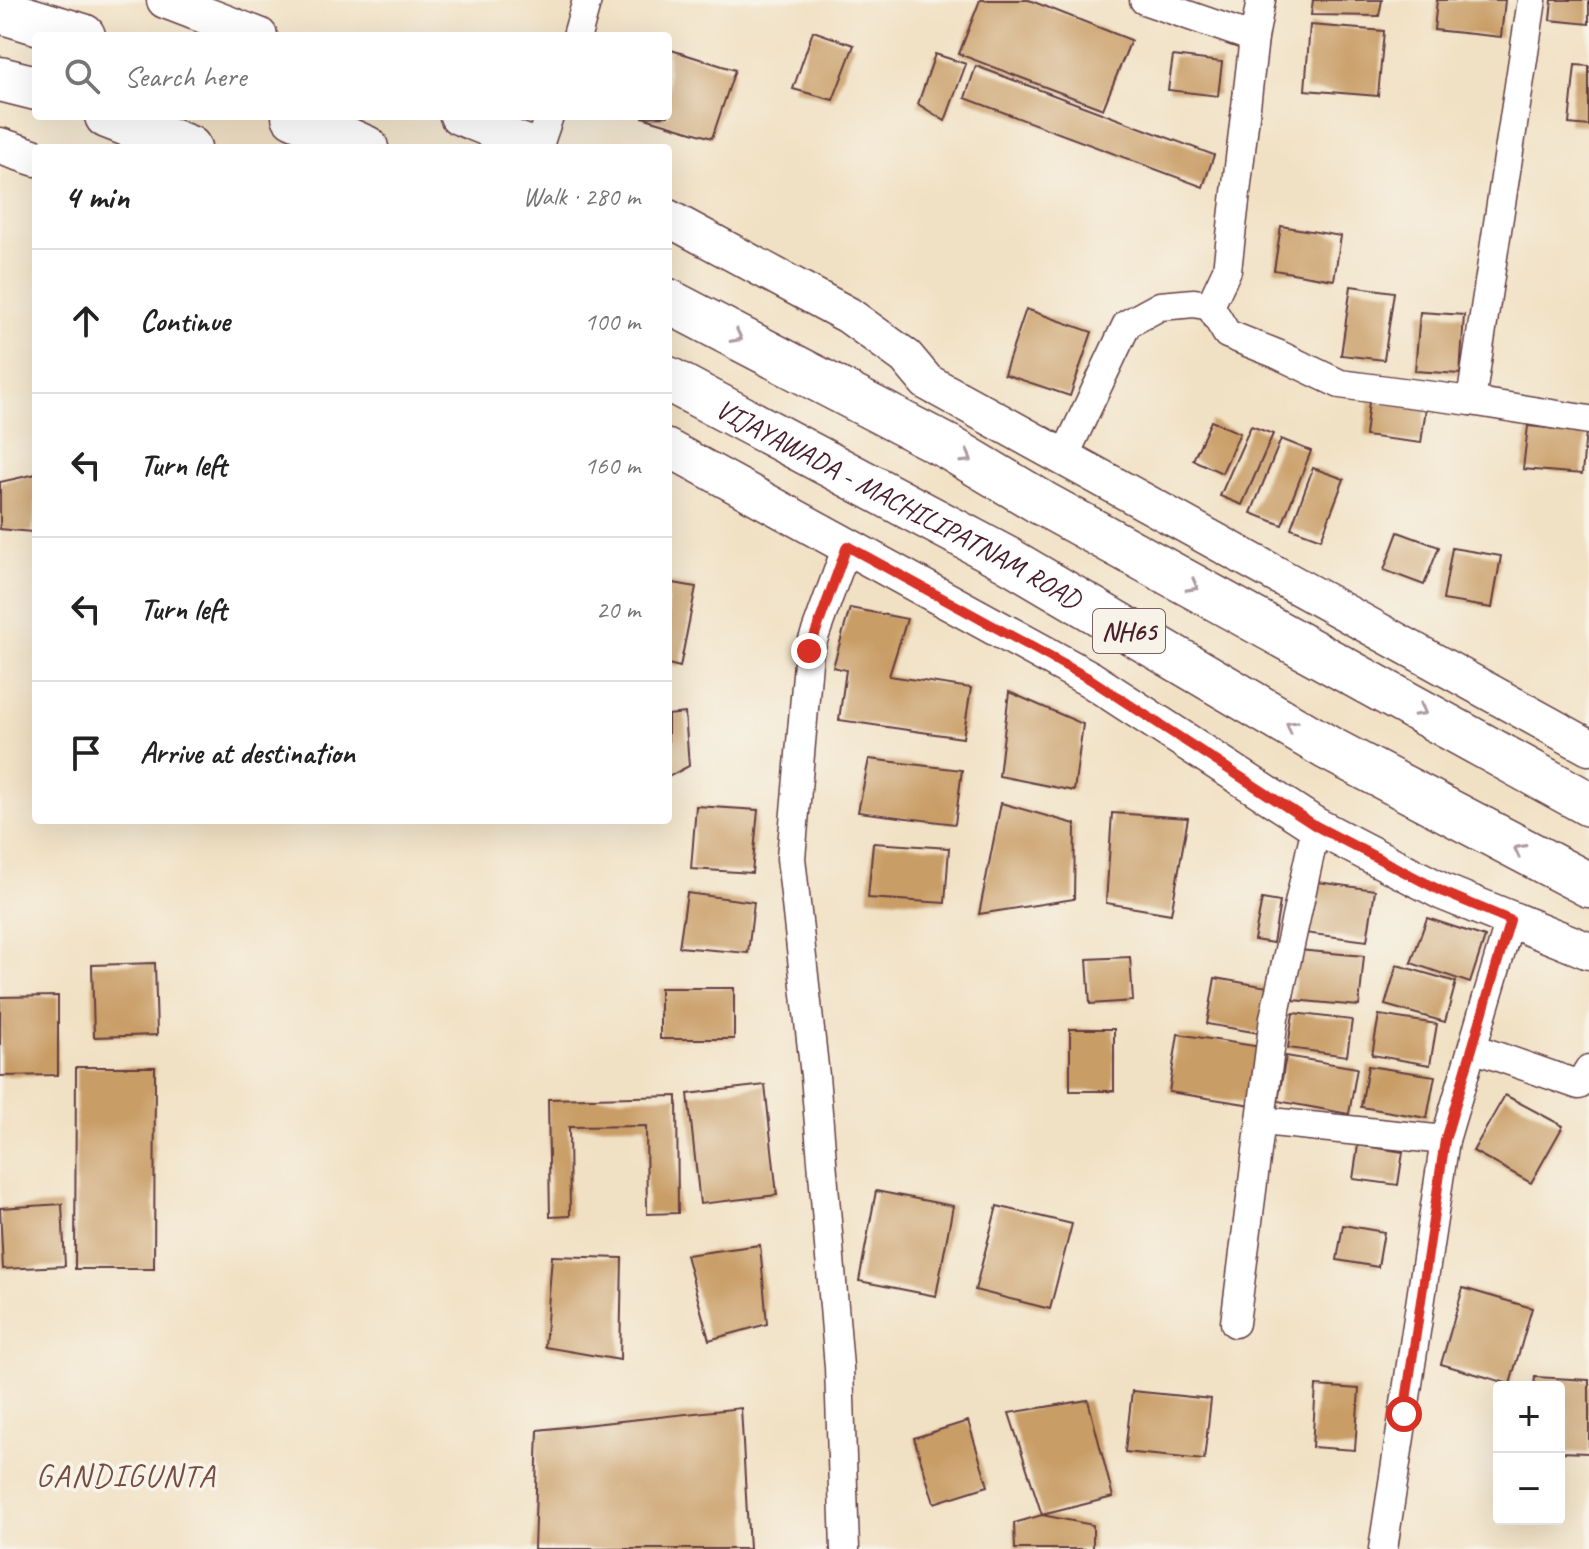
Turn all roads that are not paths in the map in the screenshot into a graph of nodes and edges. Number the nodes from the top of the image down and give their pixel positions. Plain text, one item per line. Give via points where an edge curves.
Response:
1 (165, 0) edge
2 (587, 0) edge
3 (1144, 0) edge
4 (1261, 0) edge
5 (1532, 0) edge
6 (0, 11) edge
7 (70, 32) edge
8 (249, 32) edge
9 (578, 32) edge
10 (1254, 38) junction
11 (0, 79) edge
12 (32, 87) edge
13 (117, 120) edge
14 (303, 120) edge
15 (468, 120) edge
16 (548, 120) edge
17 (179, 144) edge
18 (357, 144) edge
19 (528, 144) edge
20 (539, 144) edge
21 (0, 146) edge
22 (32, 157) edge
23 (672, 220) edge
24 (672, 303) edge
25 (1210, 306) junction
26 (672, 381) edge
27 (1471, 401) junction
28 (1589, 420) edge
29 (672, 450) edge
30 (1064, 457) junction
31 (847, 546) junction
32 (1589, 747) edge
33 (1589, 804) edge
34 (1316, 826) junction
35 (1589, 885) edge
36 (1510, 920) junction
37 (1589, 951) edge
38 (1473, 1048) junction
39 (1589, 1069) edge
40 (1261, 1121) junction
41 (1445, 1140) junction
42 (1235, 1323) dead end
43 (845, 1549) edge
44 (1383, 1549) edge

1 - 8 street
2 - 9 street
3 - 10 street
4 - 10 street
5 - 27 street
6 - 7 highway
10 - 25 street via 1227,270
11 - 12 highway
13 - 17 highway
14 - 18 highway
15 - 19 street
16 - 20 street
21 - 22 street
23 - 30 street via 848,315 906,357 927,382
24 -> 33 highway, NH65 via 948,447
25 - 27 street via 1227,334 1340,384
25 - 30 street via 1160,306 1127,324
35 -> 26 highway, VIJAYAWADA - MACHILIPATNAM ROAD / NH65 via 1328,748 1007,559
27 - 28 street
29 - 31 street
30 - 32 street
31 - 34 street via 1090,679
31 - 43 street via 809,651 791,858 839,1367
34 - 36 street via 1443,892
34 - 40 street via 1274,1018
36 - 37 street
36 - 38 street
38 - 39 street via 1579,1085
38 - 41 street
40 - 41 street
40 - 42 street
41 - 44 street

